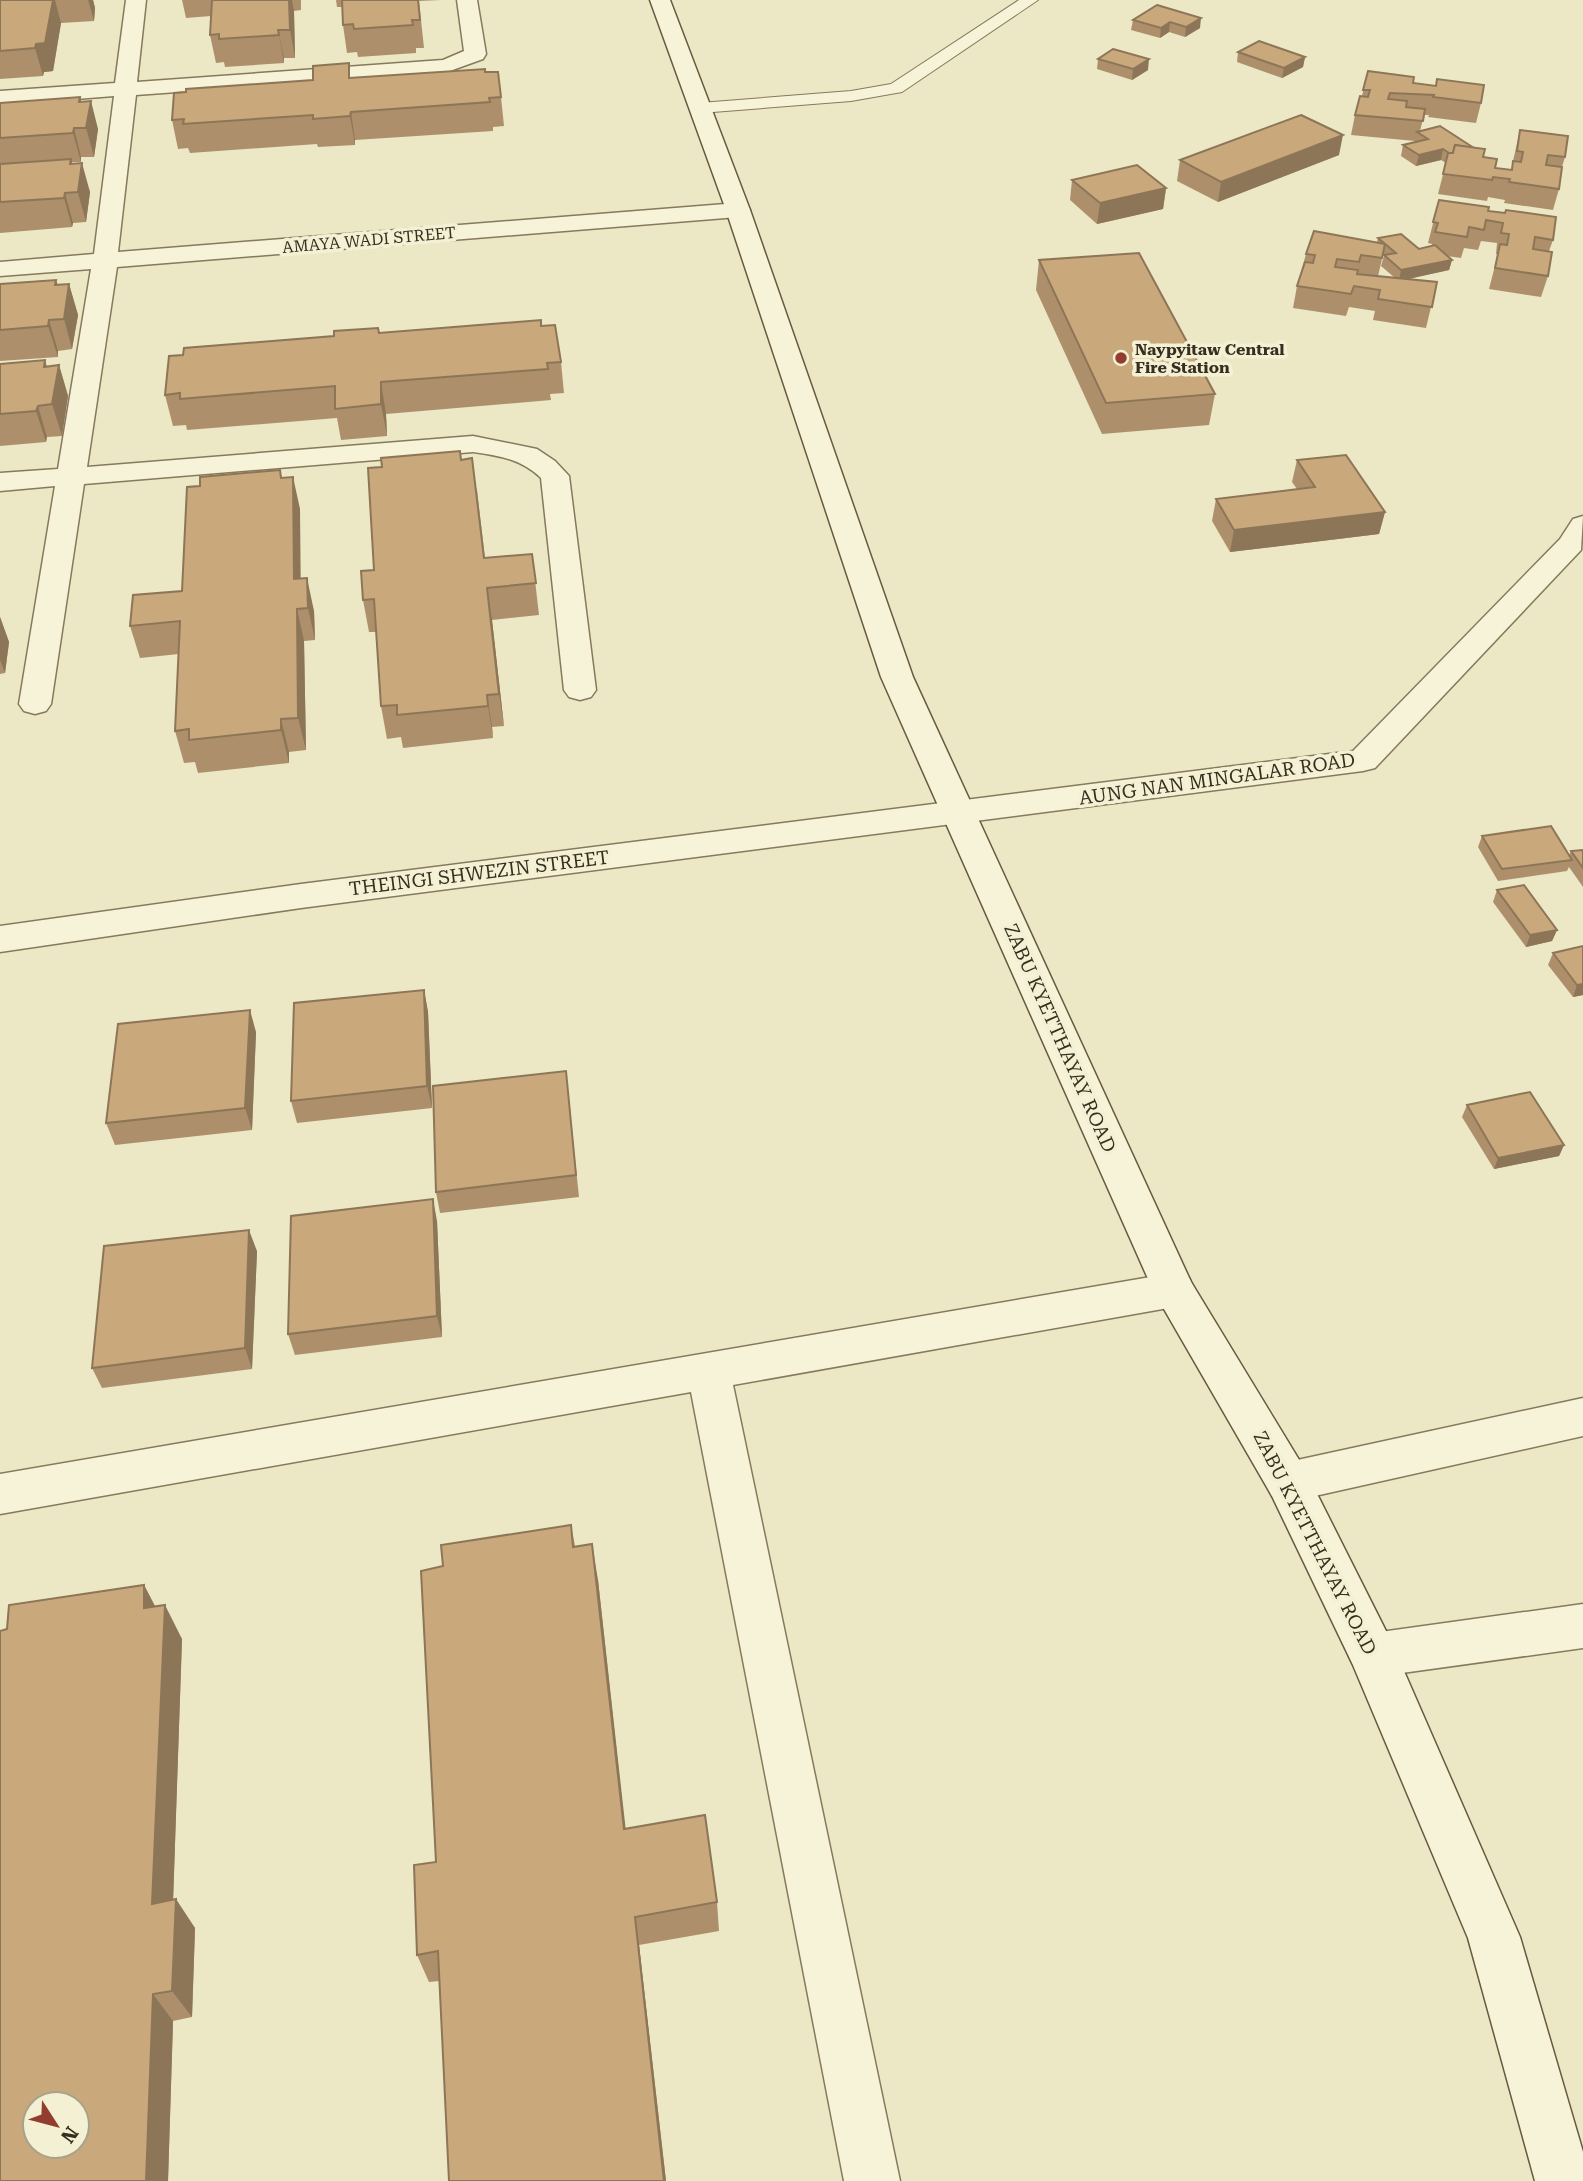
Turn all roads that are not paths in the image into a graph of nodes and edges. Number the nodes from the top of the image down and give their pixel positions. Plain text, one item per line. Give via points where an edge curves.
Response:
1 (136, 0) edge
2 (467, 0) edge
3 (660, 0) edge
4 (1030, 0) edge
5 (128, 89) junction
6 (0, 98) edge
7 (700, 108) junction
8 (738, 210) junction
9 (105, 262) junction
10 (0, 270) edge
11 (71, 476) junction
12 (0, 482) edge
13 (1579, 539) edge
14 (580, 690) dead end
15 (35, 704) dead end
16 (960, 814) junction
17 (0, 939) edge
18 (1174, 1290) junction
19 (709, 1371) junction
20 (1583, 1417) edge
21 (1288, 1482) junction
22 (0, 1494) edge
23 (1583, 1626) edge
24 (1373, 1655) junction
25 (872, 2181) edge
26 (1563, 2181) edge

1 - 5 street
2 - 5 street via 475,54 447,66
3 - 7 street, ZABU KYETTHAYAY ROAD
4 - 7 lane via 896,88
5 - 6 street
5 - 9 street
7 - 8 street, ZABU KYETTHAYAY ROAD
8 - 9 street, AMAYA WADI STREET
8 - 16 street, ZABU KYETTHAYAY ROAD via 897,677
9 - 10 street, AMAYA WADI STREET
9 - 11 street
11 - 12 street
11 - 14 street via 473,444 518,449 538,458 555,476
11 - 15 street
13 - 16 street, AUNG NAN MINGALAR ROAD via 1363,760
16 - 17 street, THEINGI SHWEZIN STREET via 301,896
16 - 18 street, ZABU KYETTHAYAY ROAD
18 - 19 street
18 - 21 street, ZABU KYETTHAYAY ROAD
19 - 22 street
19 - 25 street
20 - 21 street
21 - 24 street, ZABU KYETTHAYAY ROAD
23 - 24 street
24 - 26 street, ZABU KYETTHAYAY ROAD via 1494,1937

